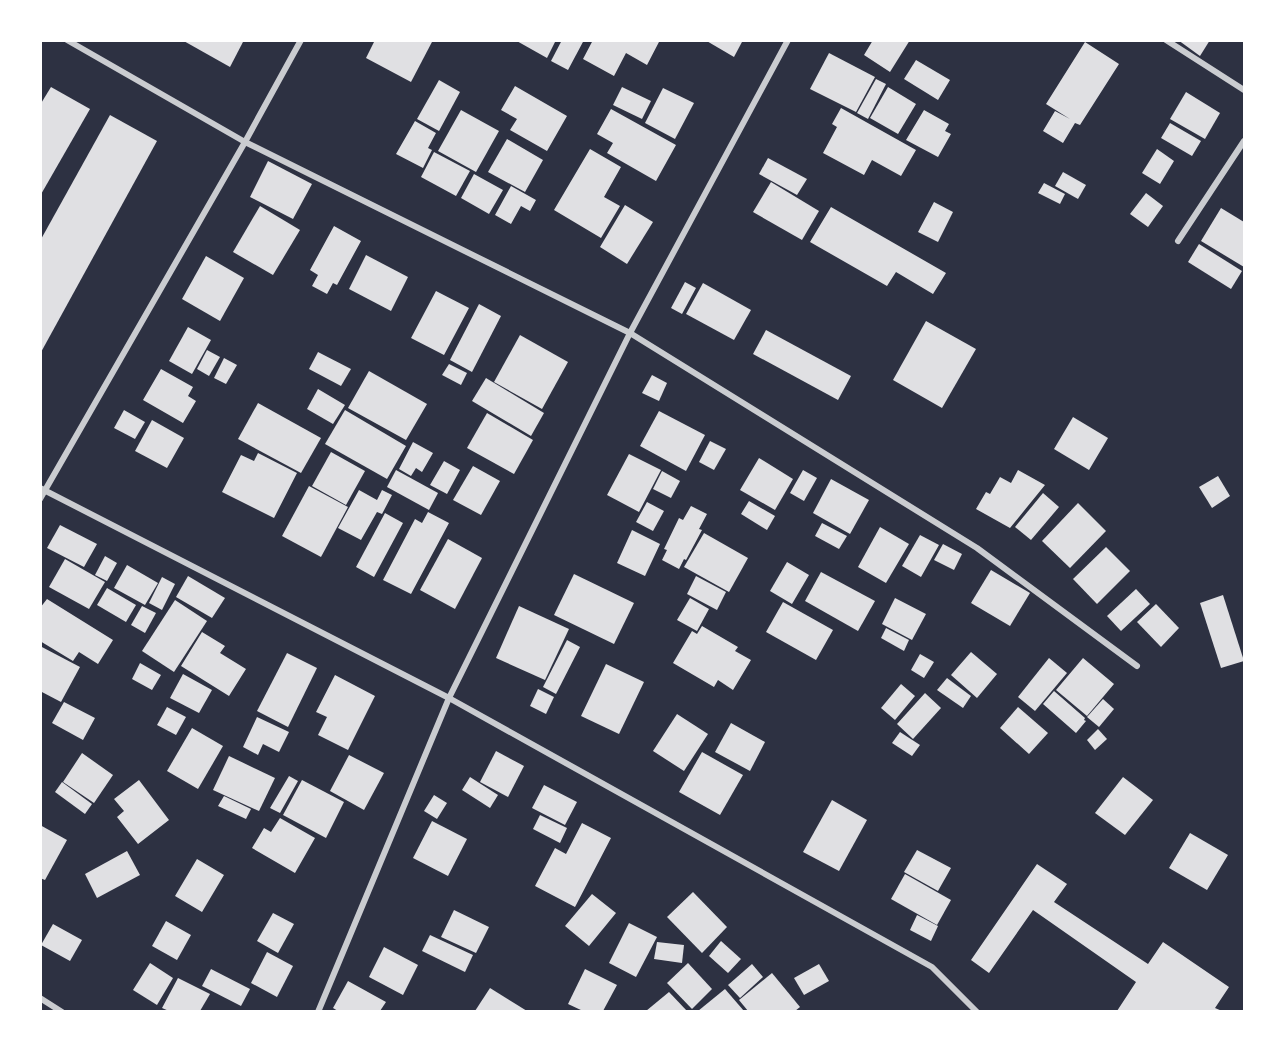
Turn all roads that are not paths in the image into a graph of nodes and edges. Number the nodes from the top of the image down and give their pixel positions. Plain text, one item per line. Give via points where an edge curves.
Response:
1 (67, 40) edge
2 (301, 40) edge
3 (788, 40) edge
4 (1166, 40) edge
5 (1245, 90) edge
6 (1245, 141) edge
7 (245, 142) junction
8 (1178, 241) dead end
9 (630, 333) junction
10 (43, 489) edge
11 (40, 499) edge
12 (1137, 666) dead end
13 (449, 698) junction
14 (40, 998) edge
15 (62, 1011) edge
16 (318, 1011) edge
17 (977, 1011) edge

1 - 7 street
2 - 7 street
3 - 9 street
4 - 5 street
6 - 8 street
7 - 9 street
7 - 10 street
9 - 12 street via 977,548
9 - 13 street
10 - 11 street
10 - 13 street
13 - 16 street
13 - 17 street via 932,967
14 - 15 street

